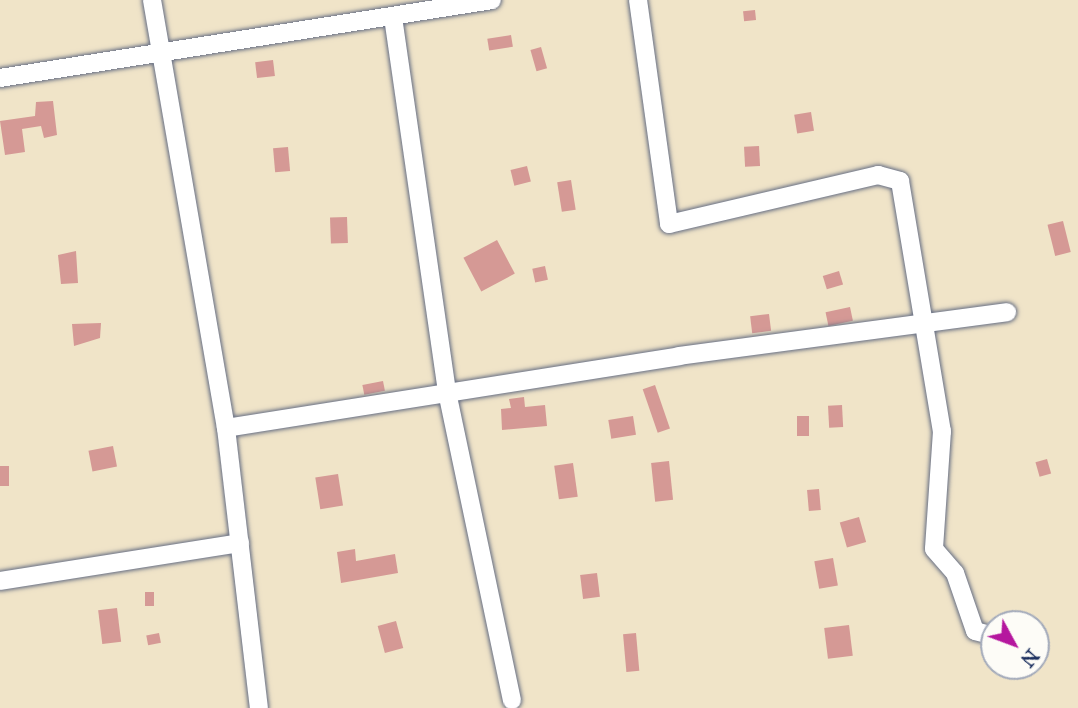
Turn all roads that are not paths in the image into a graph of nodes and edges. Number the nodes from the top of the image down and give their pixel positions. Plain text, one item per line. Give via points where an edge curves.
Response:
1 (152, 0) edge
2 (492, 0) edge
3 (638, 0) edge
4 (393, 18) junction
5 (161, 53) junction
6 (0, 78) edge
7 (1007, 312) dead end
8 (921, 324) junction
9 (447, 392) junction
10 (226, 428) junction
11 (240, 543) junction
12 (0, 581) edge
13 (980, 632) edge
14 (512, 700) dead end
15 (259, 708) edge

1 - 5 street
2 - 4 street
3 - 8 street via 669,224 891,175 903,189
4 - 5 street
4 - 9 street
5 - 6 street
5 - 10 street
7 - 8 street
8 - 9 street
8 - 13 street via 942,431 934,549 955,573 975,631
9 - 10 street
9 - 14 street
10 - 11 street
11 - 12 street
11 - 15 street

